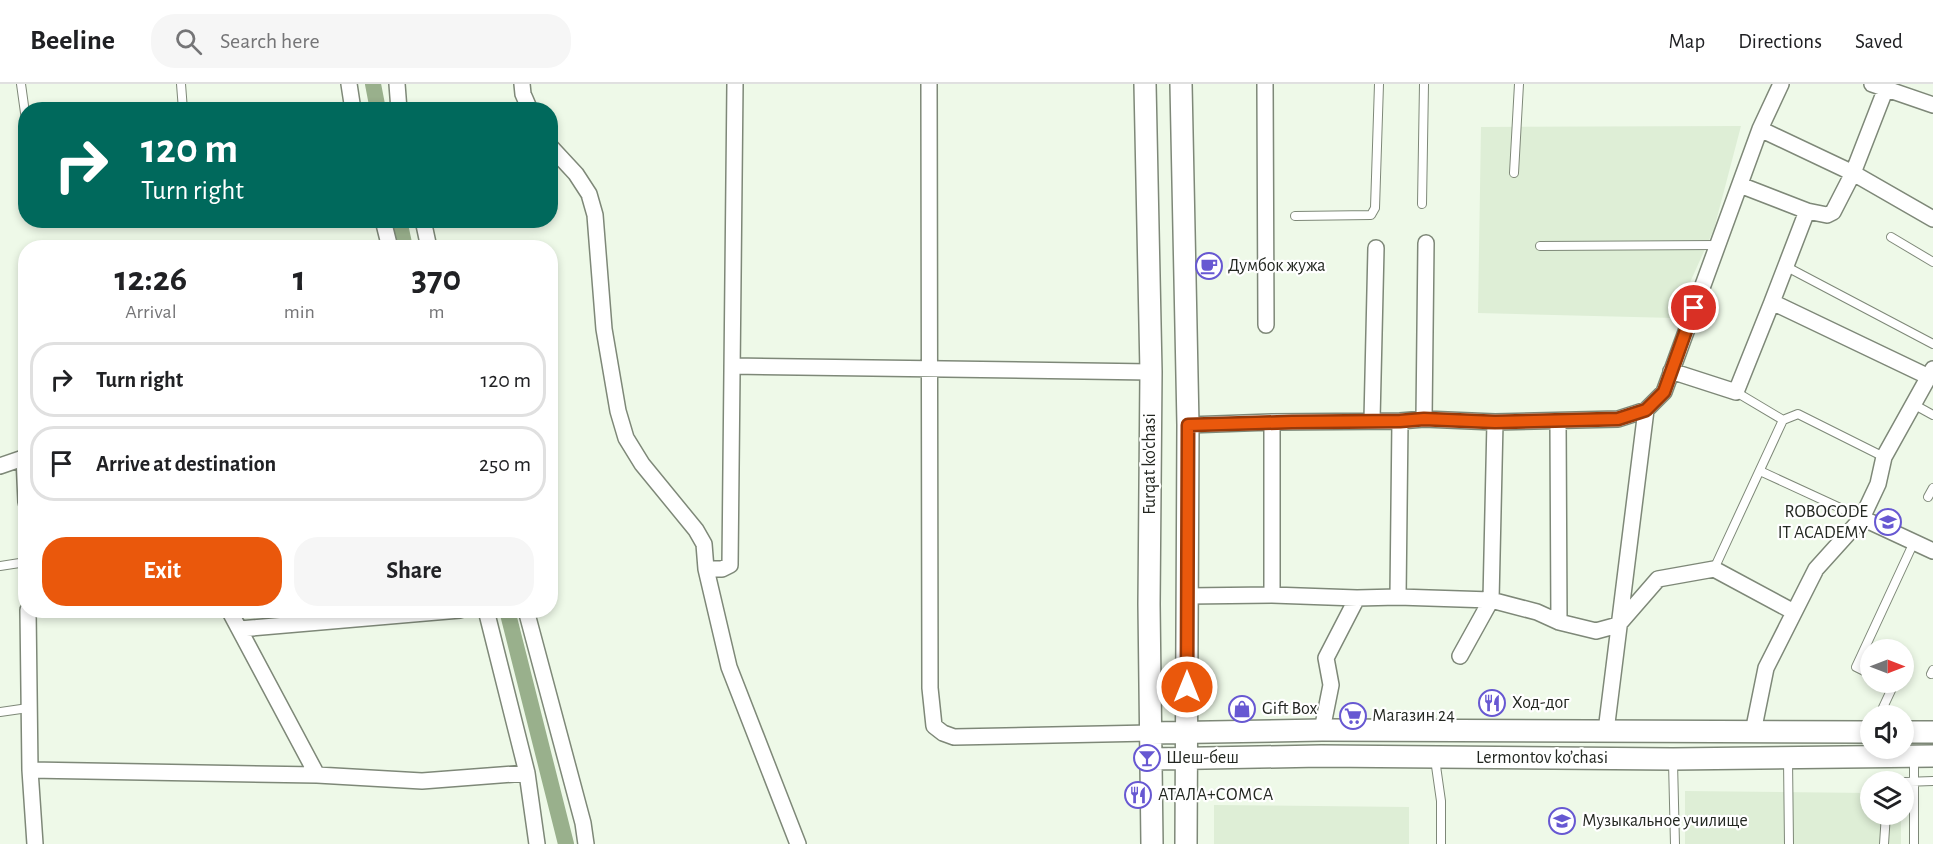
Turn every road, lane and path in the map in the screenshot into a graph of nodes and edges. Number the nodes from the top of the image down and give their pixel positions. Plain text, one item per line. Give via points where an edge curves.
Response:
1 (21, 84) edge
2 (181, 84) edge
3 (349, 84) edge
4 (397, 84) edge
5 (522, 84) edge
6 (735, 84) edge
7 (929, 84) edge
8 (1145, 84) edge
9 (1181, 84) edge
10 (1265, 84) edge
11 (1378, 84) edge
12 (1424, 84) edge
13 (1519, 84) edge
14 (1781, 84) edge
15 (1879, 86) edge
16 (24, 102) edge
17 (182, 102) edge
18 (352, 102) edge
19 (398, 102) edge
20 (526, 102) edge
21 (1933, 105) edge
22 (1760, 129) junction
23 (558, 155) edge
24 (1514, 173) dead end
25 (1852, 173) junction
26 (1740, 185) junction
27 (1422, 204) dead end
28 (1807, 212) junction
29 (1295, 216) dead end
30 (1933, 219) edge
31 (1891, 237) dead end
32 (1426, 243) dead end
33 (1717, 245) junction
34 (1540, 246) dead end
35 (1376, 248) dead end
36 (1933, 262) edge
37 (1785, 266) junction
38 (1772, 302) junction
39 (1266, 325) dead end
40 (1933, 344) edge
41 (732, 366) junction
42 (929, 370) junction
43 (1671, 371) junction
44 (1151, 372) junction
45 (1931, 373) edge
46 (1736, 392) junction
47 (1913, 404) junction
48 (1646, 410) junction
49 (1933, 415) edge
50 (1424, 419) junction
51 (1372, 420) junction
52 (1558, 420) junction
53 (1784, 420) junction
54 (1400, 421) junction
55 (1272, 422) junction
56 (1495, 422) junction
57 (1188, 425) junction
58 (1884, 457) junction
59 (18, 460) edge
60 (0, 466) edge
61 (1760, 471) junction
62 (1933, 488) edge
63 (1928, 497) dead end
64 (1862, 518) junction
65 (1914, 542) junction
66 (1933, 551) edge
67 (18, 563) edge
68 (0, 566) edge
69 (706, 569) junction
70 (1714, 569) junction
71 (1272, 595) junction
72 (1187, 596) junction
73 (1398, 597) junction
74 (1357, 598) junction
75 (1491, 600) junction
76 (1794, 612) junction
77 (28, 618) edge
78 (234, 618) edge
79 (367, 618) edge
80 (488, 618) edge
81 (528, 618) edge
82 (1559, 622) junction
83 (1618, 625) junction
84 (240, 629) junction
85 (1869, 639) edge
86 (1460, 656) dead end
87 (28, 708) junction
88 (0, 712) edge
89 (1322, 730) junction
90 (1606, 731) junction
91 (1187, 732) junction
92 (1753, 732) junction
93 (1860, 732) edge
94 (1914, 732) edge
95 (1933, 732) edge
96 (1151, 733) junction
97 (1923, 756) edge
98 (1435, 757) junction
99 (1788, 757) junction
100 (1152, 759) junction
101 (1187, 759) junction
102 (1673, 759) junction
103 (30, 770) junction
104 (527, 773) junction
105 (317, 775) junction
106 (1914, 782) joint
107 (1933, 782) edge
108 (1885, 825) edge
109 (1914, 825) edge
110 (35, 844) edge
111 (537, 844) edge
112 (586, 844) edge
113 (798, 844) edge
114 (1152, 844) edge
115 (1186, 844) edge
116 (1441, 844) edge
117 (1675, 844) edge
118 (1789, 844) edge
119 (1884, 844) edge
120 (1914, 844) edge

1 - 16 lane
2 - 17 lane
3 - 18 street
4 - 19 street
5 - 20 street
6 - 41 street
7 - 42 street
8 - 44 main road, Furqat ko'chasi
9 - 57 main road
10 - 39 street
11 - 29 lane via 1375,208 1371,215
12 - 27 lane
13 - 24 lane
14 - 22 street
15 - 21 street
15 - 25 street
22 - 25 street
22 - 26 street
23 - 69 street via 585,187 595,215 604,329 626,438 642,464 696,530 704,544
25 - 28 street via 1833,212
25 - 30 street
26 - 28 street
26 - 33 street
28 - 37 street
31 - 36 lane
32 - 50 street
33 - 34 lane
33 - 43 street
35 - 51 street
37 - 38 street
37 - 40 lane
38 - 45 street
38 - 46 street
41 - 42 street
41 - 69 street via 730,565
42 - 44 street
42 - 96 street via 930,688 934,726 954,737
43 - 46 street
43 - 48 street via 1664,392
44 - 96 main road, Furqat ko'chasi
45 - 47 street
46 - 53 lane
47 - 49 lane
47 - 58 street
48 - 52 street via 1618,419
48 - 83 street
50 - 54 street
50 - 56 street
51 - 54 street
51 - 55 street
52 - 56 street
52 - 82 street
53 - 58 lane via 1798,414
53 - 61 lane
54 - 73 street
55 - 57 street
55 - 71 street
56 - 75 street
57 - 72 main road
58 - 64 street via 1878,484
59 - 60 street
61 - 64 lane
61 - 70 lane
62 - 63 lane
64 - 65 street
64 - 76 street via 1816,569
65 - 66 street
65 - 85 lane
67 - 68 lane
69 - 113 street via 729,667
70 - 76 street
70 - 83 street via 1658,579
71 - 72 street
71 - 74 street
72 - 91 main road
73 - 74 street
73 - 75 street
74 - 89 street via 1326,658 1331,686
75 - 82 street
75 - 86 street
76 - 92 street via 1766,668
77 - 87 street
78 - 84 street
79 - 84 street
80 - 104 street
81 - 112 street
82 - 83 street via 1596,631
83 - 90 street
84 - 105 street
87 - 88 lane
87 - 103 street
89 - 90 main road, Lermontov ko’chasi
89 - 91 main road, Lermontov ko’chasi
90 - 92 main road, Lermontov ko’chasi
91 - 96 main road, Lermontov ko’chasi
91 - 101 main road
92 - 93 main road, Lermontov ko’chasi
94 - 95 main road
96 - 100 main road, Furqat ko'chasi
97 - 99 main road, Lermontov ko’chasi
97 - 106 lane
98 - 101 main road, Lermontov ko’chasi
98 - 102 main road, Lermontov ko’chasi
98 - 116 lane
99 - 102 main road, Lermontov ko’chasi
99 - 118 lane
100 - 101 main road, Lermontov ko’chasi
100 - 114 main road, Furqat ko'chasi
101 - 115 main road
102 - 117 lane
103 - 105 street
103 - 110 street
104 - 105 street via 422,781
104 - 111 street
106 - 107 lane
108 - 119 lane
109 - 120 lane

